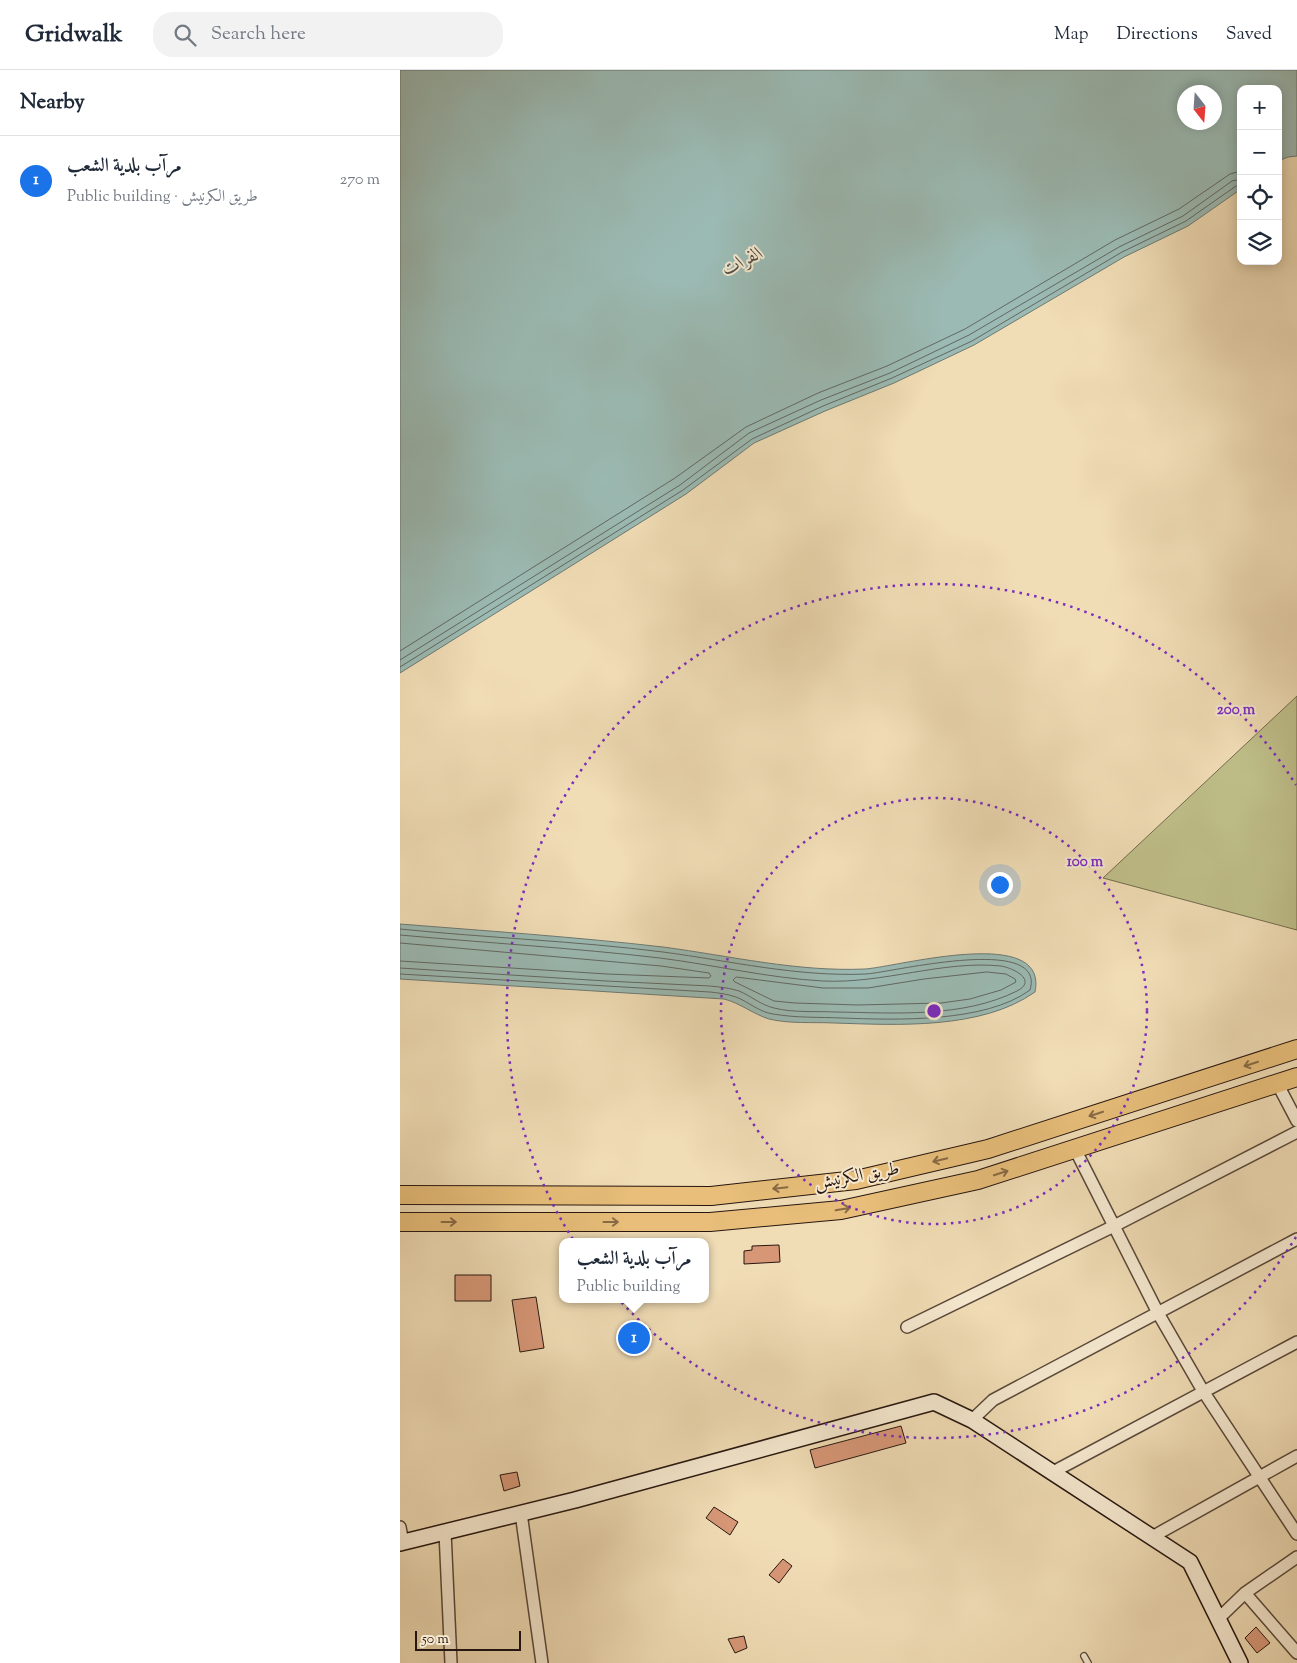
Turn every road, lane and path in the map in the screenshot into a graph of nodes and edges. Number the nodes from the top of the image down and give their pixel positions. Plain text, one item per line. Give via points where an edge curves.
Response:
1 (1297, 1050) edge
2 (1297, 1077) edge
3 (1277, 1083) junction
4 (1297, 1121) edge
5 (1297, 1132) edge
6 (1075, 1149) junction
7 (400, 1195) edge
8 (400, 1222) edge
9 (1114, 1226) junction
10 (1297, 1238) edge
11 (1158, 1312) junction
12 (907, 1327) dead end
13 (1297, 1342) edge
14 (1203, 1391) junction
15 (972, 1420) junction
16 (1297, 1456) edge
17 (1053, 1472) junction
18 (1259, 1477) junction
19 (522, 1513) junction
20 (400, 1527) edge
21 (445, 1532) junction
22 (1297, 1534) edge
23 (1152, 1537) junction
24 (402, 1543) edge
25 (1297, 1557) edge
26 (1245, 1593) junction
27 (1218, 1619) junction
28 (1297, 1653) edge
29 (1084, 1656) dead end
30 (451, 1663) edge
31 (542, 1663) edge
32 (1088, 1663) edge
33 (1240, 1663) edge

1 -> 7 main road, طريق الكرنيش via 988,1149 856,1180 711,1196
2 - 3 main road, طريق الكرنيش
3 - 4 street
3 - 6 main road, طريق الكرنيش
5 - 9 street
8 -> 6 main road, طريق الكرنيش via 710,1222 841,1210 978,1180
6 - 9 street
9 - 11 street
9 - 12 street
10 - 11 street
11 - 14 street
11 - 15 street via 993,1400
13 - 14 street
14 - 17 street
14 - 18 street
15 - 17 street
15 - 19 street via 934,1402
16 - 18 street
17 - 23 street
18 - 22 street
18 - 23 street
19 - 21 street
19 - 31 street
20 - 24 street
21 - 24 street
21 - 30 street
23 - 27 street via 1190,1562
25 - 26 street
26 - 27 street
26 - 28 street
27 - 33 street
29 - 32 lane

